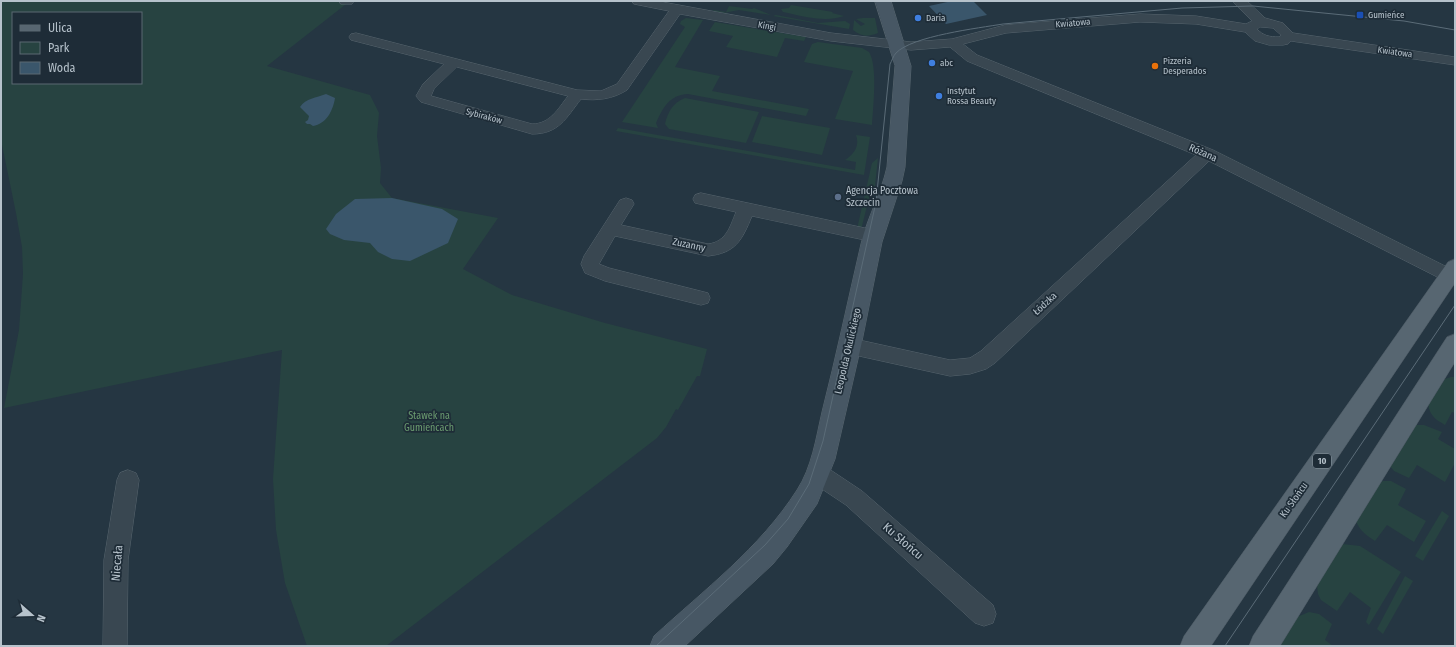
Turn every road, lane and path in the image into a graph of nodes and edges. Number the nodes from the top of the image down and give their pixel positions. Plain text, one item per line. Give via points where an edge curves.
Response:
1 (639, 1) edge
2 (883, 1) edge
3 (1239, 1) edge
4 (677, 9) junction
5 (1256, 26) junction
6 (356, 37) dead end
7 (953, 43) junction
8 (896, 44) junction
9 (1455, 60) edge
10 (456, 62) junction
11 (577, 94) junction
12 (1207, 154) junction
13 (700, 199) dead end
14 (626, 204) dead end
15 (746, 209) junction
16 (610, 229) junction
17 (874, 236) junction
18 (1453, 274) edge
19 (701, 298) dead end
20 (1455, 343) edge
21 (850, 346) junction
22 (818, 474) junction
23 (128, 480) dead end
24 (984, 614) dead end
25 (115, 646) edge
26 (664, 646) edge
27 (1194, 646) edge
28 (1263, 646) edge

1 - 4 street, Kingi
2 - 8 street, Leopolda Okulickiego
3 - 5 street
4 - 8 street, Kingi via 831,37
4 - 11 street via 622,88 600,96
5 - 7 street, Kwiatowa via 1189,19 1140,18 1005,29
5 - 9 street, Kwiatowa via 1256,36 1269,41 1283,41 1288,36
6 - 10 street
7 - 8 street, Kwiatowa via 925,46
7 - 12 street, Różana via 972,58
8 - 17 street, Leopolda Okulickiego via 904,70 898,150 893,181
10 - 11 street
10 - 11 street, Sybiraków via 428,87 423,96 426,99 542,130 553,125
12 - 18 street, Różana
12 - 21 street, Łódzka via 979,363 950,368
13 - 15 street
14 - 16 street
15 - 16 street, Zuzanny via 732,241 715,250
15 - 17 street
16 - 19 street via 593,256 591,268 605,274
17 - 21 street, Leopolda Okulickiego
18 - 27 main road, Ku Słońcu / 10
20 - 28 main road
21 - 22 street, Leopolda Okulickiego via 828,443
22 - 24 street, Ku Słońcu via 854,498
22 - 26 street, Leopolda Okulickiego via 808,496 763,555
23 - 25 street, Niecała via 116,560

